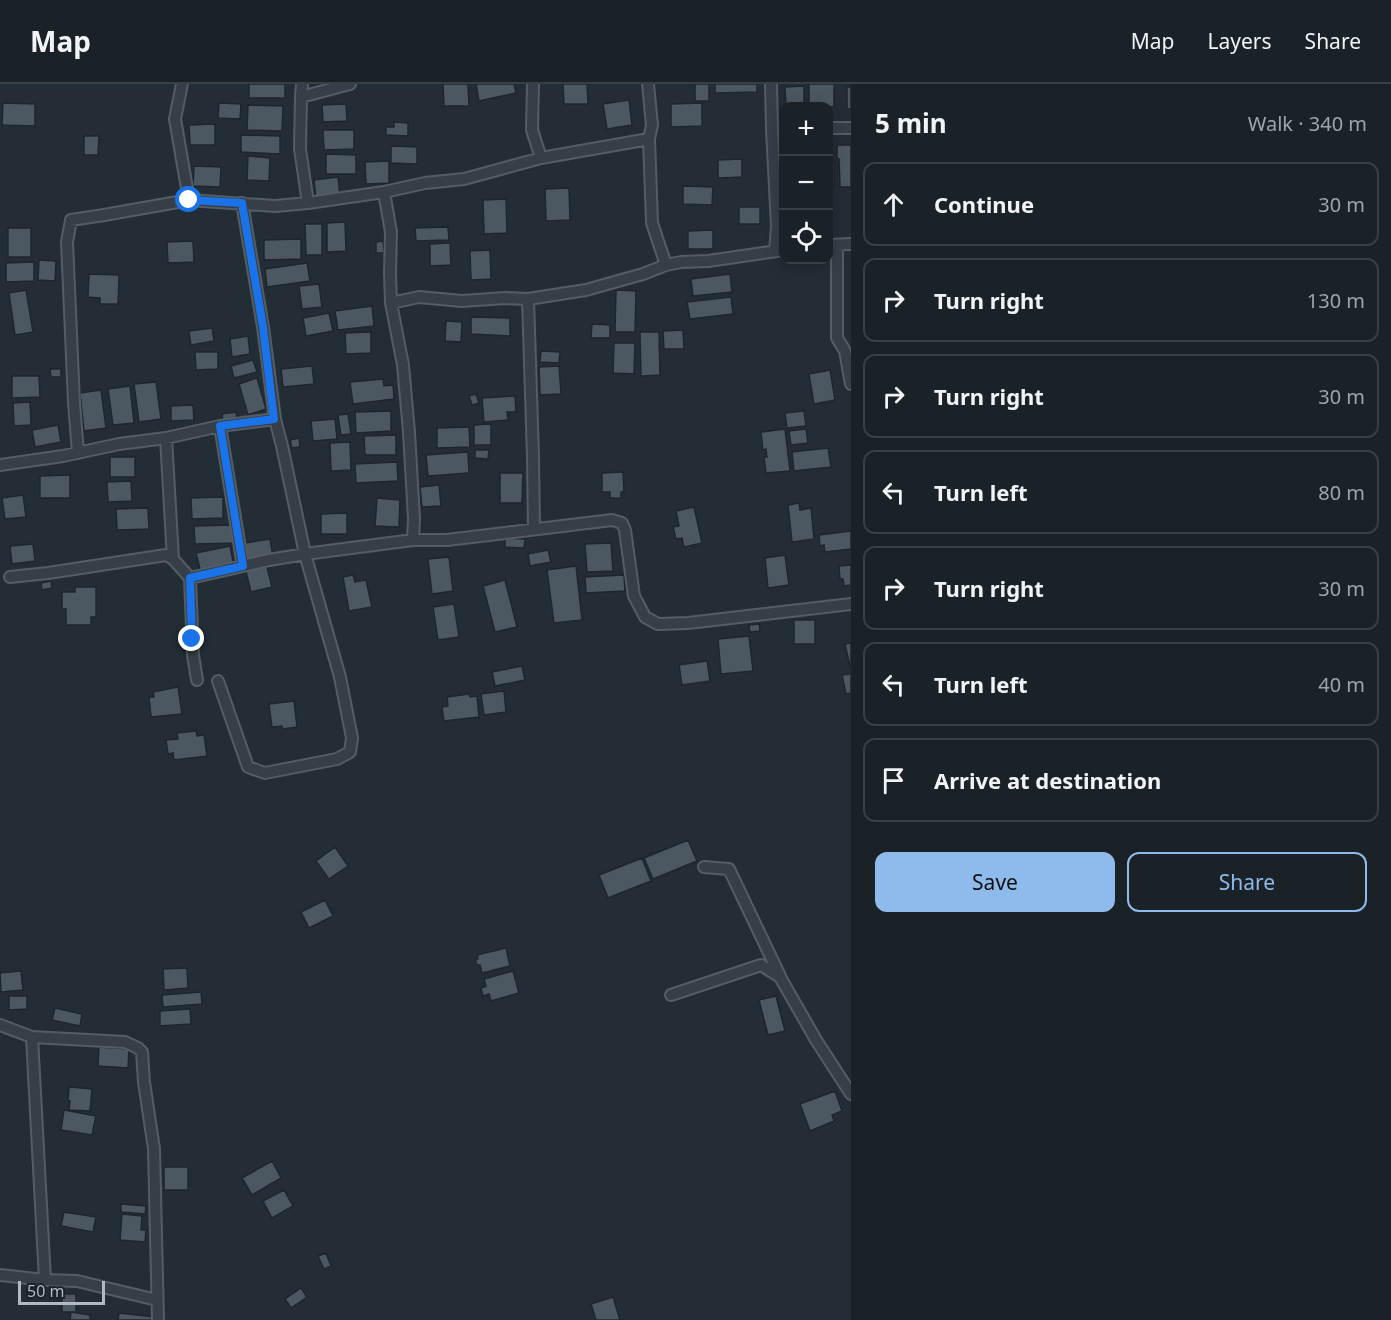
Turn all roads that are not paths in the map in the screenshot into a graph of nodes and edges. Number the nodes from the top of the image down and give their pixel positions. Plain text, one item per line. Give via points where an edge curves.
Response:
1 (182, 84) edge
2 (302, 84) edge
3 (350, 84) edge
4 (533, 84) edge
5 (648, 84) edge
6 (771, 84) edge
7 (301, 97) junction
8 (833, 128) edge
9 (851, 128) edge
10 (778, 130) edge
11 (649, 139) junction
12 (541, 158) junction
13 (384, 192) junction
14 (189, 200) junction
15 (242, 203) junction
16 (308, 203) junction
17 (851, 244) edge
18 (833, 245) edge
19 (779, 250) edge
20 (666, 265) junction
21 (528, 299) junction
22 (392, 303) junction
23 (851, 384) edge
24 (274, 419) junction
25 (220, 426) junction
26 (166, 438) junction
27 (78, 453) junction
28 (0, 465) edge
29 (534, 529) junction
30 (413, 540) junction
31 (305, 554) junction
32 (173, 559) junction
33 (243, 566) junction
34 (10, 578) dead end
35 (190, 578) junction
36 (851, 604) edge
37 (197, 680) dead end
38 (218, 681) dead end
39 (704, 867) dead end
40 (780, 977) junction
41 (671, 995) dead end
42 (0, 1025) edge
43 (32, 1037) junction
44 (851, 1094) edge
45 (0, 1275) edge
46 (45, 1280) junction
47 (157, 1300) junction
48 (158, 1320) edge

1 - 14 street via 175,119
2 - 7 street
3 - 7 street
4 - 12 street via 531,130
5 - 11 street via 652,125
6 - 10 street
7 - 16 street via 300,149
8 - 9 street
10 - 19 street
11 - 12 street
11 - 20 street via 652,223
12 - 13 street via 464,179
13 - 16 street
13 - 22 street via 391,232
14 - 15 street
14 - 27 street via 71,220 66,242
15 - 16 street
15 - 24 street
17 - 18 street
18 - 23 street via 837,338 845,351
19 - 20 street
20 - 21 street via 586,290
21 - 22 street via 462,301 419,297
21 - 29 street
22 - 30 street via 405,387
24 - 25 street
24 - 31 street
25 - 26 street
25 - 33 street
26 - 27 street
26 - 32 street
27 - 28 street
29 - 30 street via 447,540
29 - 36 street via 612,520 622,523 634,596 645,617 658,624
30 - 31 street
31 - 33 street
31 - 38 street via 340,677 352,738 350,752 337,759 265,773 248,767
32 - 34 street via 166,555
32 - 35 street
33 - 35 street
35 - 37 street
39 - 40 street via 729,869
40 - 41 street via 761,965
40 - 44 street
42 - 43 street
43 - 46 street
43 - 47 street via 125,1042 142,1052 154,1149
45 - 46 street
46 - 47 street via 77,1281
47 - 48 street

